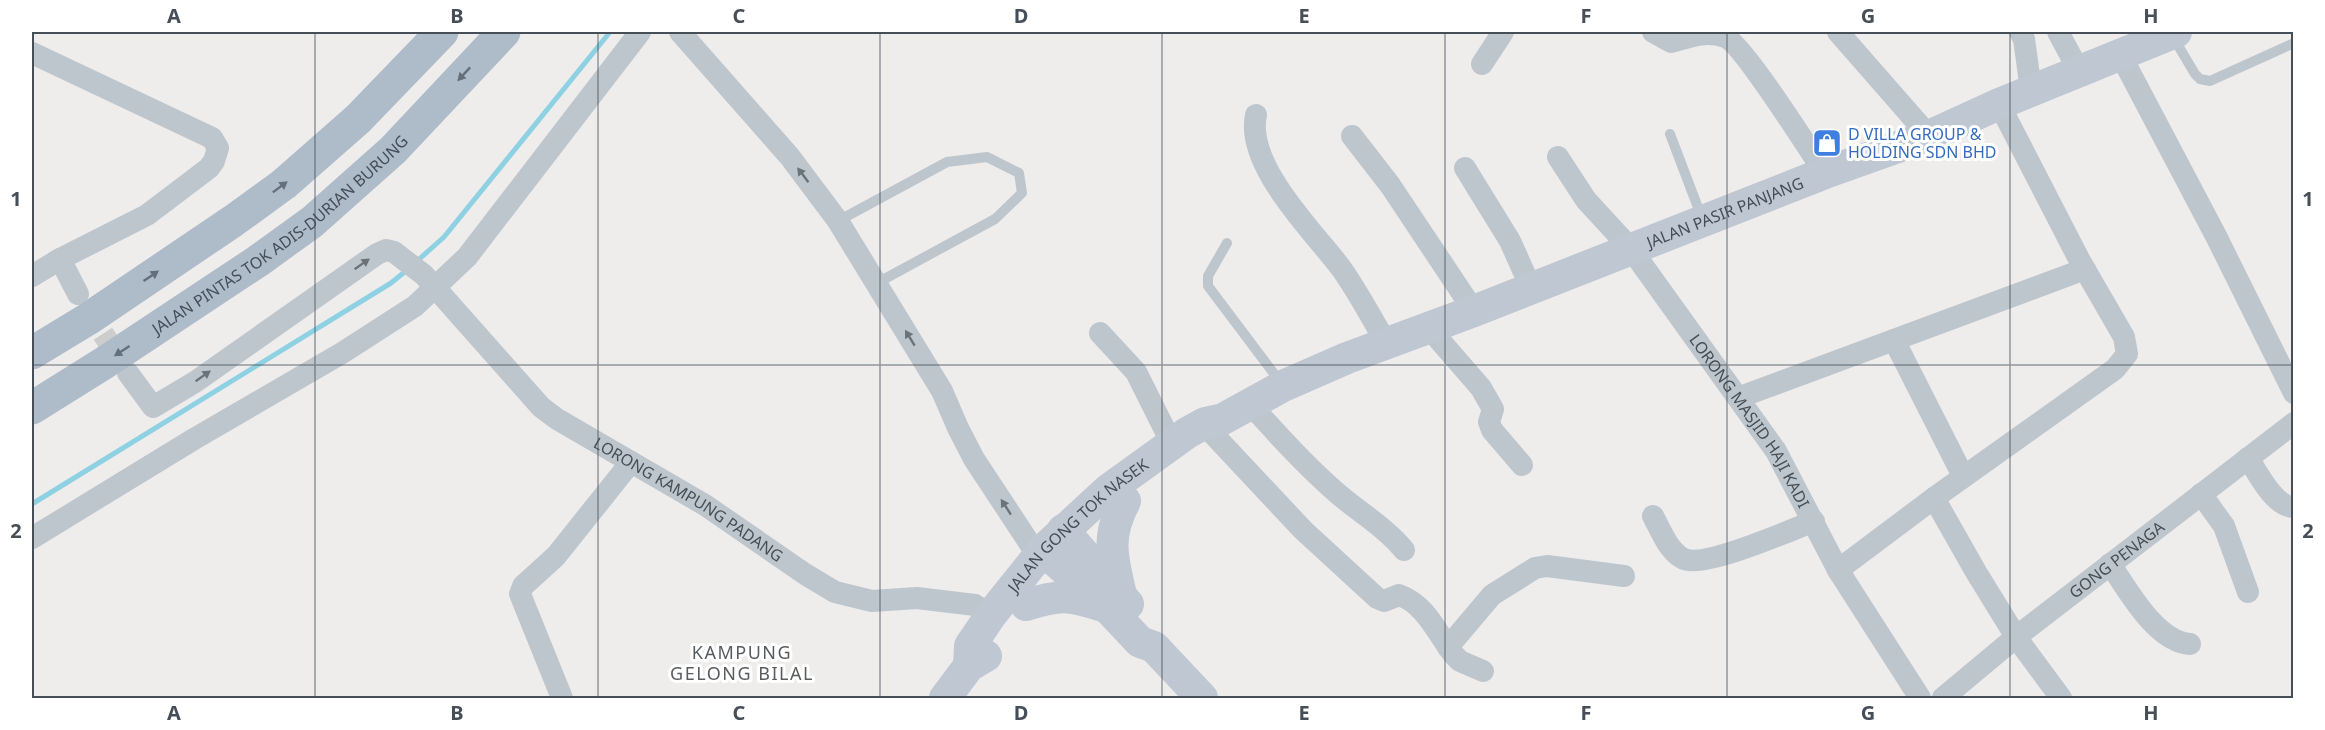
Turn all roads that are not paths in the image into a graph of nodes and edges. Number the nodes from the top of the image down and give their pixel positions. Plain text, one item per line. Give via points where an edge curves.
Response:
1 (442, 32) edge
2 (504, 32) edge
3 (640, 32) edge
4 (680, 32) edge
5 (1503, 32) edge
6 (1653, 32) edge
7 (1838, 32) edge
8 (2020, 32) edge
9 (2058, 32) edge
10 (2173, 33) edge
11 (2294, 43) edge
12 (2120, 54) junction
13 (33, 57) edge
14 (1482, 64) dead end
15 (2079, 71) junction
16 (2031, 90) junction
17 (1999, 104) junction
18 (1256, 115) dead end
19 (1670, 134) dead end
20 (1352, 136) dead end
21 (1929, 136) junction
22 (1558, 158) dead end
23 (1464, 168) dead end
24 (1825, 173) junction
25 (838, 221) junction
26 (1703, 221) junction
27 (1227, 243) dead end
28 (1631, 249) junction
29 (60, 259) junction
30 (2085, 269) junction
31 (32, 276) edge
32 (430, 282) junction
33 (877, 283) junction
34 (1531, 288) junction
35 (78, 294) tunnel mouth
36 (1474, 311) junction
37 (1429, 328) junction
38 (1100, 333) dead end
39 (1894, 340) junction
40 (1386, 343) junction
41 (32, 353) edge
42 (128, 373) tunnel mouth
43 (2294, 393) edge
44 (1268, 394) junction
45 (1740, 397) junction
46 (32, 408) edge
47 (2294, 423) edge
48 (1217, 426) junction
49 (1172, 444) junction
50 (2248, 458) junction
51 (631, 462) junction
52 (1522, 465) dead end
53 (1963, 476) junction
54 (2201, 494) junction
55 (1934, 498) junction
56 (1125, 501) junction
57 (2294, 507) edge
58 (1653, 516) dead end
59 (1814, 521) junction
60 (32, 538) edge
61 (1060, 547) junction
62 (1404, 550) dead end
63 (2110, 564) junction
64 (1838, 570) junction
65 (1624, 576) dead end
66 (2248, 592) dead end
67 (1114, 601) junction
68 (1026, 605) junction
69 (991, 615) junction
70 (2016, 637) junction
71 (2190, 644) dead end
72 (1448, 647) junction
73 (969, 666) junction
74 (1483, 671) dead end
75 (562, 699) edge
76 (945, 699) edge
77 (1202, 699) edge
78 (1920, 699) edge
79 (1943, 699) edge
80 (2061, 699) edge

41 -> 1 main road via 284,184 358,119
2 -> 46 main road, JALAN PINTAS TOK ADIS-DURIAN BURUNG via 393,150 312,222
3 - 32 street via 467,256
25 -> 4 street via 790,157
5 - 14 street
6 - 24 street via 1671,42 1708,33 1728,37 1751,63
7 - 21 street
8 - 16 street
9 - 15 street
10 - 11 lane via 2195,74 2210,81
10 - 12 main road, JALAN PASIR PANJANG
12 - 15 main road, JALAN PASIR PANJANG
12 - 43 street
13 - 29 street via 212,138 218,148 209,168 147,215
15 - 16 main road, JALAN PASIR PANJANG
16 - 17 main road, JALAN PASIR PANJANG
17 - 21 main road, JALAN PASIR PANJANG
17 - 30 street
18 - 40 street via 1254,126 1260,150 1280,191 1345,274
19 - 26 lane
20 - 36 street via 1390,185
21 - 24 main road, JALAN PASIR PANJANG
22 - 28 street, LORONG MASJID HAJI KADI via 1586,200
23 - 34 street via 1510,241
24 - 26 main road, JALAN PASIR PANJANG
25 - 33 street
25 - 33 lane via 947,162 987,157 1018,173 1022,192 995,219
26 - 28 main road, JALAN PASIR PANJANG
27 - 44 lane via 1208,276 1208,286
28 - 34 main road, JALAN PASIR PANJANG
28 - 45 street, LORONG MASJID HAJI KADI
29 - 31 street
29 - 35 street
30 - 39 street
30 - 53 street via 2124,337 2127,354 2115,369
42 -> 32 street, LORONG KAMPUNG PADANG via 153,407 386,250 401,255
32 - 51 street, LORONG KAMPUNG PADANG via 541,407
32 - 60 street via 415,306 342,353
61 -> 33 street via 1030,544 974,459 942,391
34 - 36 main road, JALAN PASIR PANJANG
36 - 37 main road, JALAN PASIR PANJANG
37 - 40 main road, JALAN PASIR PANJANG
37 - 52 street via 1481,388 1493,409 1489,422 1492,430
38 - 49 street via 1136,372
39 - 45 street
39 - 53 street
40 - 44 main road, JALAN PASIR PANJANG
44 - 48 main road, JALAN GONG TOK NASEK
44 - 62 street via 1307,465
45 - 59 street, LORONG MASJID HAJI KADI via 1776,450
47 - 50 street, GONG PENAGA
48 - 49 main road, JALAN GONG TOK NASEK via 1205,423
48 - 56 main road, JALAN GONG TOK NASEK
48 - 72 street via 1303,530 1381,600 1400,595 1415,604
49 - 61 main road, JALAN GONG TOK NASEK via 1108,490
50 - 54 street, GONG PENAGA
50 - 57 street via 2277,501
51 - 69 street, LORONG KAMPUNG PADANG via 705,505 835,592 872,601 917,597 975,605
51 - 75 street via 556,556 523,586 520,594
53 - 55 street
54 - 63 street, GONG PENAGA
54 - 66 street via 2224,526
55 - 64 street
55 - 70 street
56 - 61 main road, JALAN GONG TOK NASEK
56 - 67 main road via 1112,538
58 - 59 street via 1679,557 1690,560 1732,552
59 - 64 street, LORONG MASJID HAJI KADI
61 - 67 main road
61 - 68 main road, JALAN GONG TOK NASEK
61 - 69 main road, JALAN GONG TOK NASEK
63 - 70 street, GONG PENAGA
63 - 71 street via 2156,627 2174,641
64 - 78 street, LORONG MASJID HAJI KADI
65 - 72 street via 1548,566 1535,568 1492,594
67 - 68 main road via 1059,596
67 - 77 main road via 1140,642 1154,647
68 - 73 main road, JALAN GONG TOK NASEK via 983,659
69 - 73 main road, JALAN GONG TOK NASEK via 970,646
70 - 79 street, GONG PENAGA
70 - 80 street
72 - 74 street via 1460,661
73 - 76 main road, JALAN GONG TOK NASEK

